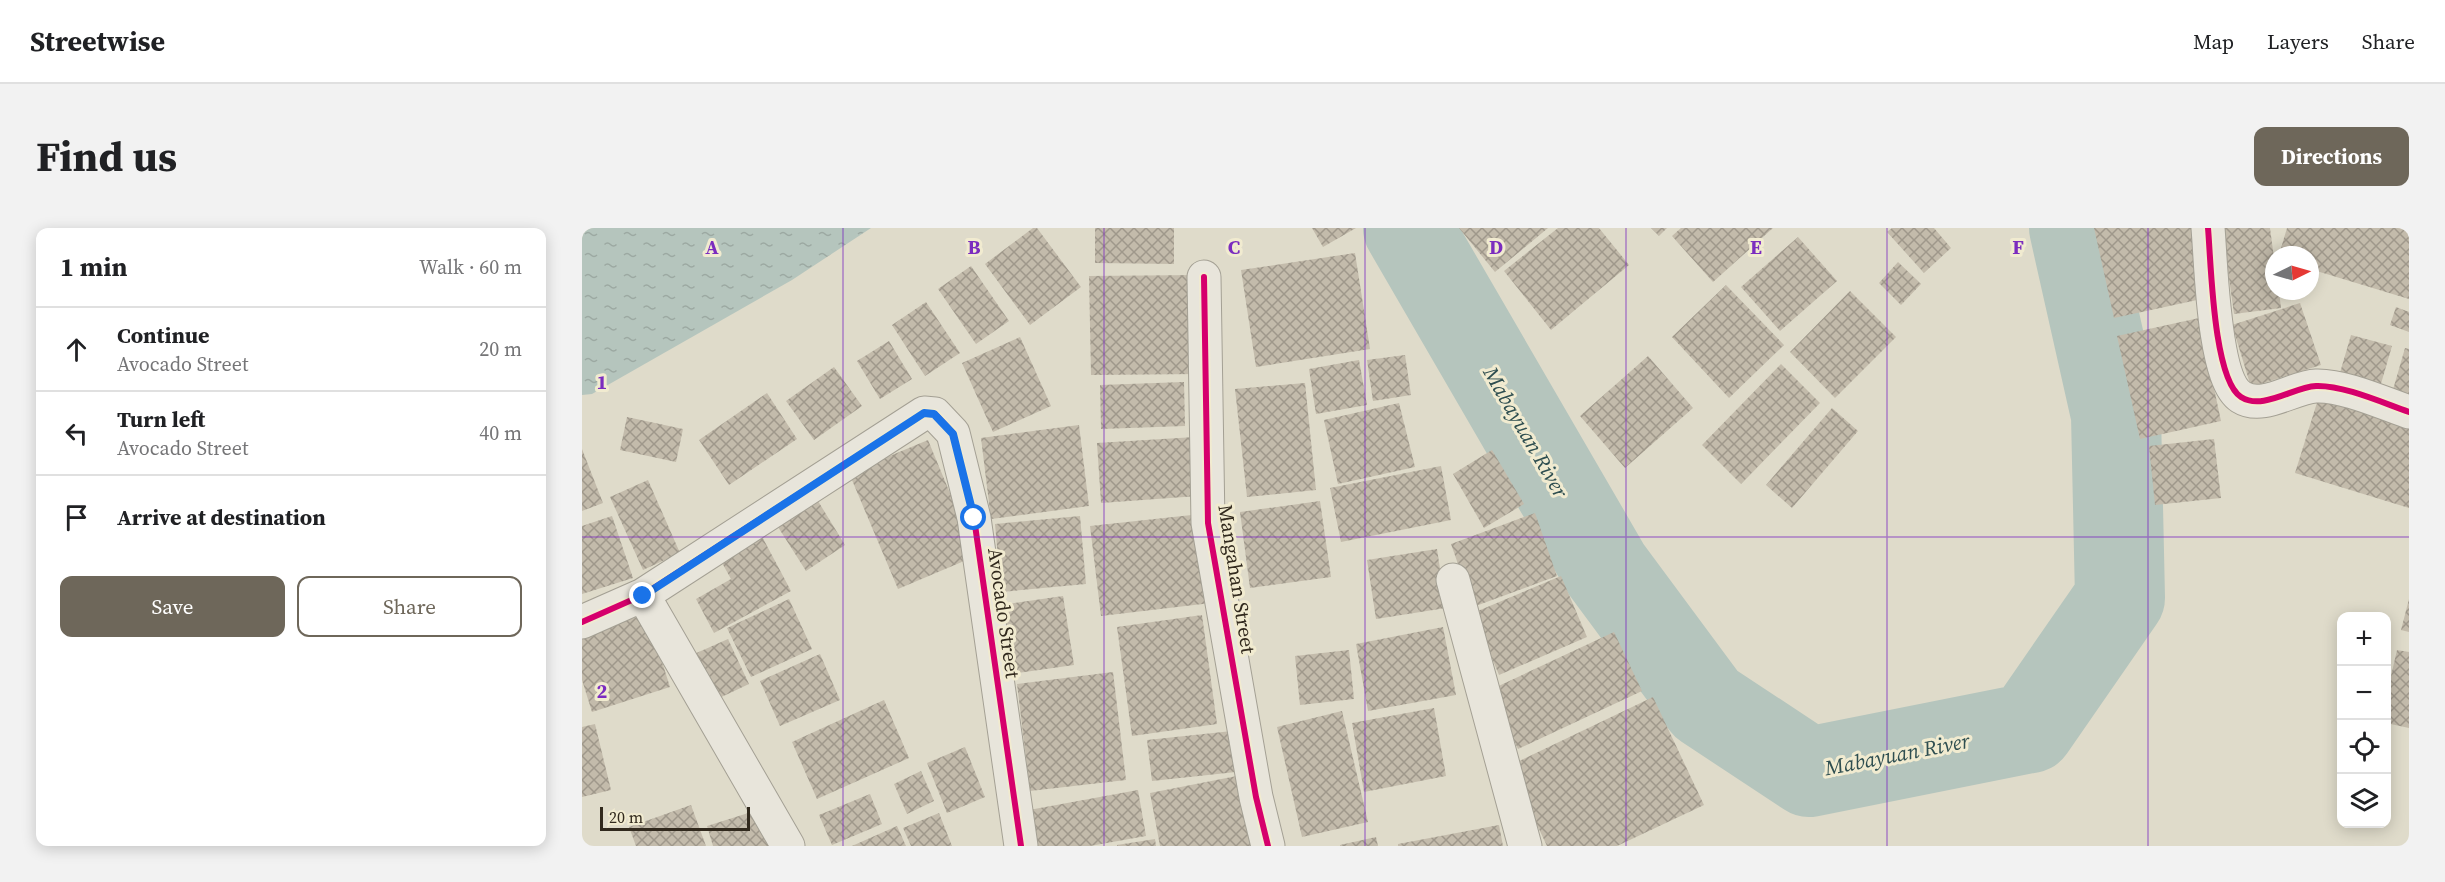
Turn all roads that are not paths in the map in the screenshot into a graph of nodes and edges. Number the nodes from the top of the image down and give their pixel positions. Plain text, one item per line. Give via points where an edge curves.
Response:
1 (2208, 228) edge
2 (1204, 278) dead end
3 (2409, 412) edge
4 (1453, 579) dead end
5 (643, 596) junction
6 (582, 622) edge
7 (788, 846) edge
8 (1021, 846) edge
9 (1269, 846) edge
10 (1525, 846) edge

1 - 3 street via 2219,350 2229,382 2241,397 2260,402 2316,386
2 - 9 street, Mangahan Street via 1208,523 1256,797
4 - 10 street
5 - 6 street, Avocado Street
5 - 7 street
5 - 8 street, Avocado Street via 924,413 934,414 953,434 974,518

